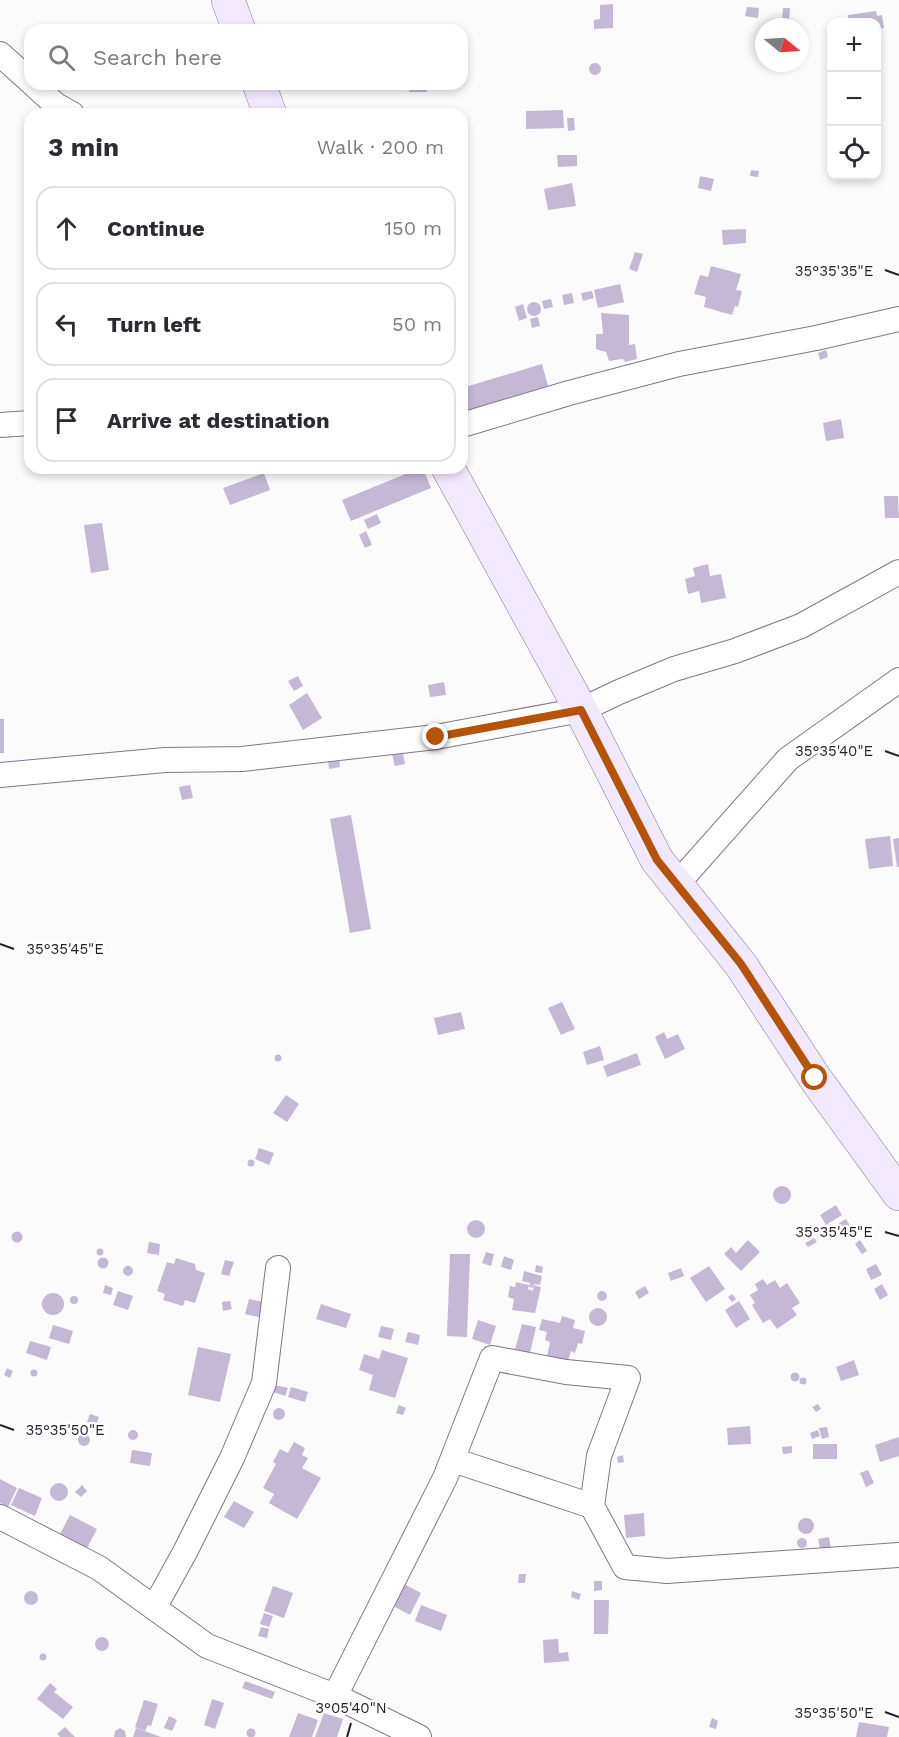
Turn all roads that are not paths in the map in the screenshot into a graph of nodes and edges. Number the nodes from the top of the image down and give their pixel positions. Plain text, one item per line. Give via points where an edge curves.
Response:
1 (228, 0) edge
2 (237, 24) edge
3 (0, 54) edge
4 (24, 76) edge
5 (40, 90) edge
6 (261, 90) edge
7 (61, 108) edge
8 (268, 108) edge
9 (899, 319) edge
10 (24, 423) edge
11 (468, 423) edge
12 (0, 425) edge
13 (451, 474) edge
14 (899, 572) edge
15 (899, 680) edge
16 (581, 710) junction
17 (0, 775) edge
18 (677, 884) junction
19 (899, 1194) edge
20 (278, 1268) dead end
21 (453, 1460) junction
22 (592, 1506) junction
23 (0, 1517) edge
24 (899, 1555) edge
25 (154, 1608) junction
26 (335, 1696) junction
27 (419, 1737) edge

1 - 2 street
3 - 4 street
5 - 7 street
6 - 8 street
9 - 11 street via 679,364
10 - 12 street
13 - 16 street
14 - 16 street via 801,626 674,669
15 - 18 street via 788,759
16 - 17 street via 436,737 328,750 242,759 165,759
16 - 18 street via 657,860
18 - 19 street via 741,964 815,1078
20 - 25 street via 264,1383 232,1458
21 - 22 street
21 - 22 street via 492,1358 566,1372 628,1378 599,1456
21 - 26 street
22 - 24 street via 625,1567 667,1571
23 - 25 street via 99,1568
25 - 26 street via 207,1646
26 - 27 street

